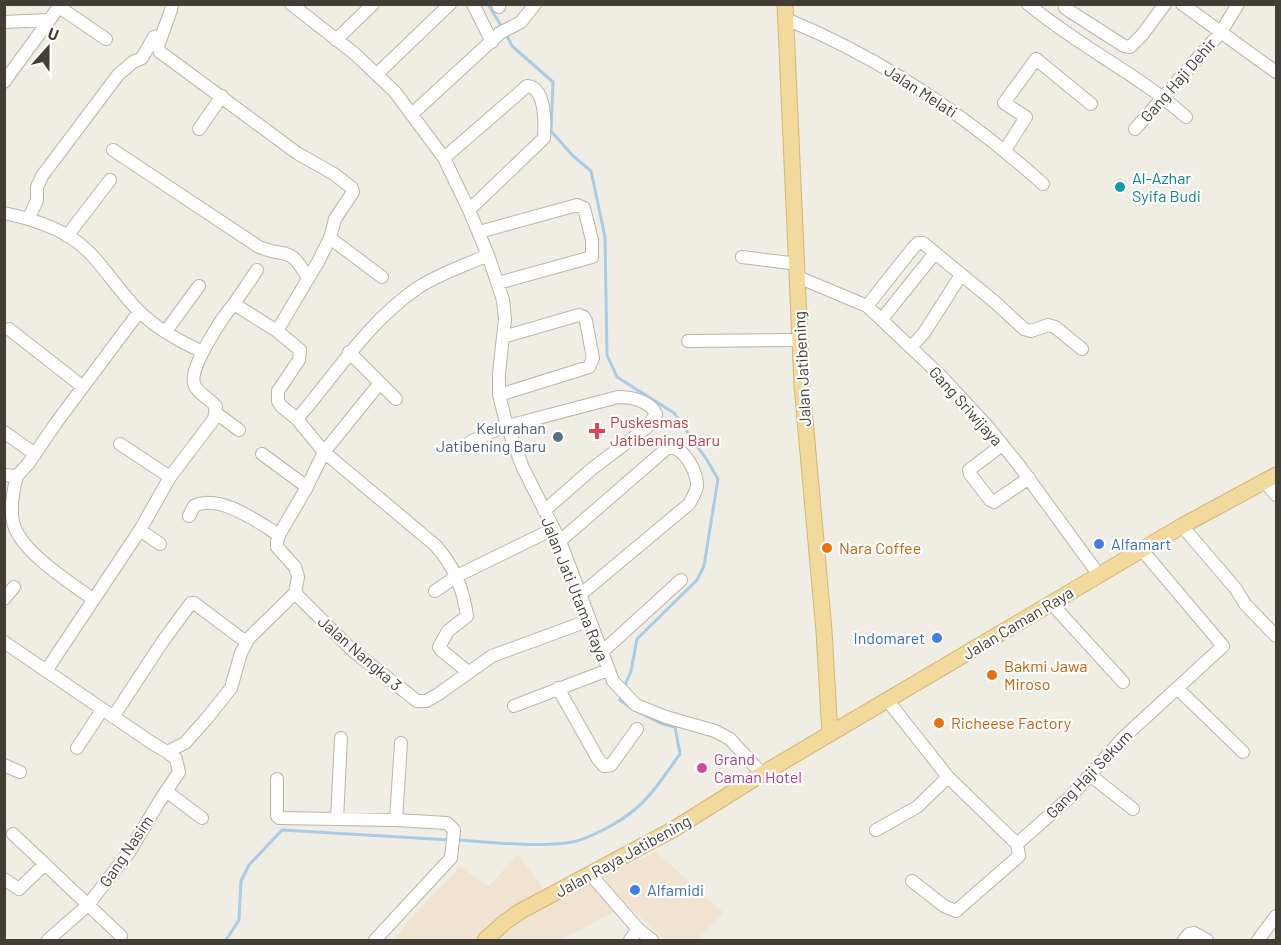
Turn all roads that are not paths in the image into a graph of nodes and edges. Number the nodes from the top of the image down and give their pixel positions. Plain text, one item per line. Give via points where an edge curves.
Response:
1 (172, 4) edge
2 (374, 4) edge
3 (450, 4) edge
4 (473, 4) edge
5 (535, 4) edge
6 (1028, 4) edge
7 (1165, 4) edge
8 (1182, 4) edge
9 (1238, 4) edge
10 (293, 5) edge
11 (60, 6) edge
12 (1065, 8) dead end
13 (786, 12) edge
14 (48, 20) junction
15 (4, 22) edge
16 (1221, 32) junction
17 (501, 34) junction
18 (162, 35) junction
19 (106, 39) dead end
20 (336, 40) junction
21 (1276, 72) edge
22 (377, 74) junction
23 (4, 82) edge
24 (222, 96) junction
25 (1164, 97) junction
26 (1091, 104) dead end
27 (412, 114) junction
28 (1186, 117) dead end
29 (199, 129) dead end
30 (1135, 129) dead end
31 (113, 150) dead end
32 (1005, 150) junction
33 (444, 158) junction
34 (110, 180) dead end
35 (1042, 184) dead end
36 (469, 210) junction
37 (4, 213) edge
38 (29, 218) junction
39 (479, 232) junction
40 (67, 236) junction
41 (330, 238) junction
42 (935, 253) junction
43 (488, 255) junction
44 (742, 257) dead end
45 (257, 270) dead end
46 (798, 271) junction
47 (961, 275) junction
48 (382, 277) dead end
49 (308, 278) junction
50 (498, 284) junction
51 (199, 286) dead end
52 (234, 304) junction
53 (867, 306) junction
54 (139, 312) junction
55 (882, 319) junction
56 (9, 329) dead end
57 (166, 331) junction
58 (277, 331) junction
59 (503, 337) junction
60 (799, 340) junction
61 (688, 341) dead end
62 (912, 347) junction
63 (1082, 349) dead end
64 (203, 352) junction
65 (349, 352) junction
66 (380, 383) junction
67 (83, 387) junction
68 (499, 395) junction
69 (396, 399) dead end
70 (216, 413) junction
71 (297, 419) junction
72 (507, 426) junction
73 (239, 430) dead end
74 (4, 432) edge
75 (470, 442) dead end
76 (120, 444) dead end
77 (1002, 445) junction
78 (324, 452) junction
79 (35, 454) junction
80 (262, 454) dead end
81 (11, 475) edge
82 (170, 477) junction
83 (1029, 478) junction
84 (1271, 478) edge
85 (307, 487) junction
86 (1276, 495) edge
87 (544, 511) junction
88 (189, 516) dead end
89 (1182, 526) junction
90 (553, 529) junction
91 (140, 530) junction
92 (279, 535) junction
93 (560, 541) junction
94 (160, 544) dead end
95 (1142, 550) junction
96 (1099, 575) junction
97 (457, 576) junction
98 (681, 580) dead end
99 (14, 587) dead end
100 (435, 591) dead end
101 (295, 593) junction
102 (580, 595) junction
103 (4, 599) edge
104 (94, 600) junction
105 (1051, 603) junction
106 (590, 620) junction
107 (1276, 636) edge
108 (4, 642) edge
109 (246, 642) junction
110 (602, 652) junction
111 (46, 671) junction
112 (468, 672) junction
113 (610, 676) junction
114 (1123, 682) dead end
115 (558, 688) junction
116 (1178, 689) junction
117 (888, 701) junction
118 (514, 706) dead end
119 (102, 710) junction
120 (113, 717) junction
121 (637, 729) dead end
122 (830, 734) junction
123 (341, 738) dead end
124 (401, 743) dead end
125 (77, 748) dead end
126 (167, 752) junction
127 (1243, 752) dead end
128 (4, 765) edge
129 (20, 772) dead end
130 (762, 774) junction
131 (1090, 775) junction
132 (948, 777) junction
133 (277, 779) dead end
134 (166, 791) junction
135 (1133, 808) dead end
136 (202, 818) dead end
137 (337, 819) junction
138 (396, 820) junction
139 (876, 830) dead end
140 (13, 834) dead end
141 (1017, 844) junction
142 (45, 864) junction
143 (591, 875) junction
144 (4, 879) edge
145 (912, 881) dead end
146 (88, 904) junction
147 (1276, 916) edge
148 (638, 929) junction
149 (121, 936) dead end
150 (48, 940) edge
151 (375, 940) edge
152 (485, 940) edge
153 (630, 940) edge
154 (652, 940) edge
155 (1184, 940) edge
156 (1207, 940) edge
157 (1258, 940) edge

1 - 18 street
2 - 20 street
3 - 22 street
4 - 17 street
5 - 17 street via 521,22
6 - 25 street via 1062,31
7 - 12 street via 1130,47
8 - 16 street
9 - 16 street, Gang Haji Dehir
10 - 20 street, Jalan Jati Utama Raya
11 - 14 street
11 - 19 street
13 - 32 street, Jalan Melati via 875,61
13 - 46 main road, Jalan Jatibening
14 - 15 street
14 - 23 street
16 - 21 street
16 - 25 street, Gang Haji Dehir
17 - 27 street
18 - 24 street via 160,52
18 - 38 street via 154,37 142,58 118,75 42,176
20 - 22 street, Jalan Jati Utama Raya
22 - 27 street, Jalan Jati Utama Raya
24 - 29 street
24 - 41 street via 297,153 352,188 335,219
25 - 28 street
25 - 30 street, Gang Haji Dehir
26 - 32 street via 1036,59 1004,103 1026,117
27 - 33 street, Jalan Jati Utama Raya
31 - 49 street via 259,247 286,252
32 - 35 street, Jalan Melati
33 - 36 street, Jalan Jati Utama Raya
33 - 36 street via 529,85 537,91 542,100 545,135 541,143
34 - 40 street
36 - 39 street, Jalan Jati Utama Raya
37 - 38 street
38 - 40 street
39 - 43 street, Jalan Jati Utama Raya
39 - 50 street via 578,206 584,208 592,257
40 - 54 street via 86,250
41 - 48 street
41 - 49 street
42 - 47 street
42 - 53 street via 918,243
42 - 55 street
43 - 50 street, Jalan Jati Utama Raya
43 - 65 street via 414,290
44 - 46 street, Gang Sriwijaya
45 - 52 street
46 - 53 street, Gang Sriwijaya
46 - 60 main road, Jalan Jatibening
47 - 62 street
47 - 63 street via 1024,329 1054,327
49 - 58 street
50 - 59 street, Jalan Jati Utama Raya via 505,319
51 - 57 street
52 - 58 street
52 - 64 street
53 - 55 street, Gang Sriwijaya
54 - 57 street
54 - 67 street
55 - 62 street, Gang Sriwijaya
56 - 67 street
57 - 64 street
58 - 71 street via 300,350 299,360 278,391 281,406
59 - 68 street, Jalan Jati Utama Raya
59 - 68 street via 579,315 586,321 593,358 589,367
60 - 61 street
60 - 122 main road, Jalan Jatibening
62 - 77 street, Gang Sriwijaya
64 - 70 street via 194,384 213,403
65 - 66 street
65 - 71 street
66 - 69 street
66 - 78 street
67 - 79 street
68 - 72 street, Jalan Jati Utama Raya
70 - 73 street
70 - 82 street
71 - 78 street
72 - 75 street
72 - 87 street, Jalan Jati Utama Raya
72 - 87 street via 618,397 641,401 656,414 646,428
74 - 79 street
76 - 82 street
77 - 83 street, Gang Sriwijaya
77 - 83 street via 969,471 990,500 994,502
78 - 85 street
78 - 97 street via 435,545
79 - 81 street
80 - 85 street
81 - 104 street via 12,514 21,539 46,564
82 - 91 street
83 - 96 street, Gang Sriwijaya
84 - 86 street
84 - 89 main road, Jalan Caman Raya
85 - 92 street
87 - 90 street, Jalan Jati Utama Raya
88 - 92 street via 194,506 212,503 247,515
89 - 95 main road, Jalan Caman Raya
89 - 107 street
90 - 93 street, Jalan Jati Utama Raya
90 - 97 street
91 - 94 street
91 - 104 street
92 - 101 street via 278,547 294,567
93 - 102 street, Jalan Jati Utama Raya
93 - 102 street via 666,449 682,452 697,485 689,504
95 - 96 main road, Jalan Caman Raya
95 - 116 street, Gang Haji Sekum via 1223,646
96 - 105 main road, Jalan Caman Raya
97 - 100 street
97 - 112 street via 466,618 448,631 439,647
98 - 110 street
99 - 103 street
101 - 109 street
101 - 112 street, Jalan Nangka 3 via 352,650 417,701 437,695
102 - 106 street, Jalan Jati Utama Raya
104 - 111 street
105 - 114 street
105 - 117 main road, Jalan Caman Raya
106 - 110 street, Jalan Jati Utama Raya
106 - 112 street, Jalan Nangka 3 via 492,656
108 - 111 street
109 - 120 street via 191,603
109 - 126 street via 231,688 185,743
110 - 113 street, Jalan Jati Utama Raya
111 - 119 street
113 - 115 street
113 - 130 street, Jalan Jati Utama Raya via 636,705 715,730 730,739
115 - 118 street
115 - 121 street via 604,766 611,765
116 - 127 street
116 - 131 street, Gang Haji Sekum via 1123,738
117 - 122 main road, Jalan Caman Raya
117 - 132 street
119 - 120 street
119 - 125 street
120 - 126 street
122 - 130 main road, Jalan Caman Raya
123 - 137 street
124 - 138 street
126 - 134 street, Gang Nasim via 176,759 179,772
128 - 129 street
130 - 143 main road, Jalan Raya Jatibening
131 - 135 street
131 - 141 street, Gang Haji Sekum
132 - 139 street via 917,807
132 - 141 street
133 - 137 street via 279,818
134 - 136 street
134 - 146 street, Gang Nasim via 130,851
137 - 138 street
138 - 151 street via 447,823 454,830 451,858
140 - 142 street
141 - 145 street via 1019,856 956,911
142 - 144 street via 19,889
142 - 146 street
143 - 148 street
143 - 152 main road, Jalan Raya Jatibening via 521,911
146 - 149 street
146 - 150 street, Gang Nasim
147 - 157 street
148 - 153 street
148 - 154 street
155 - 156 street via 1194,933

